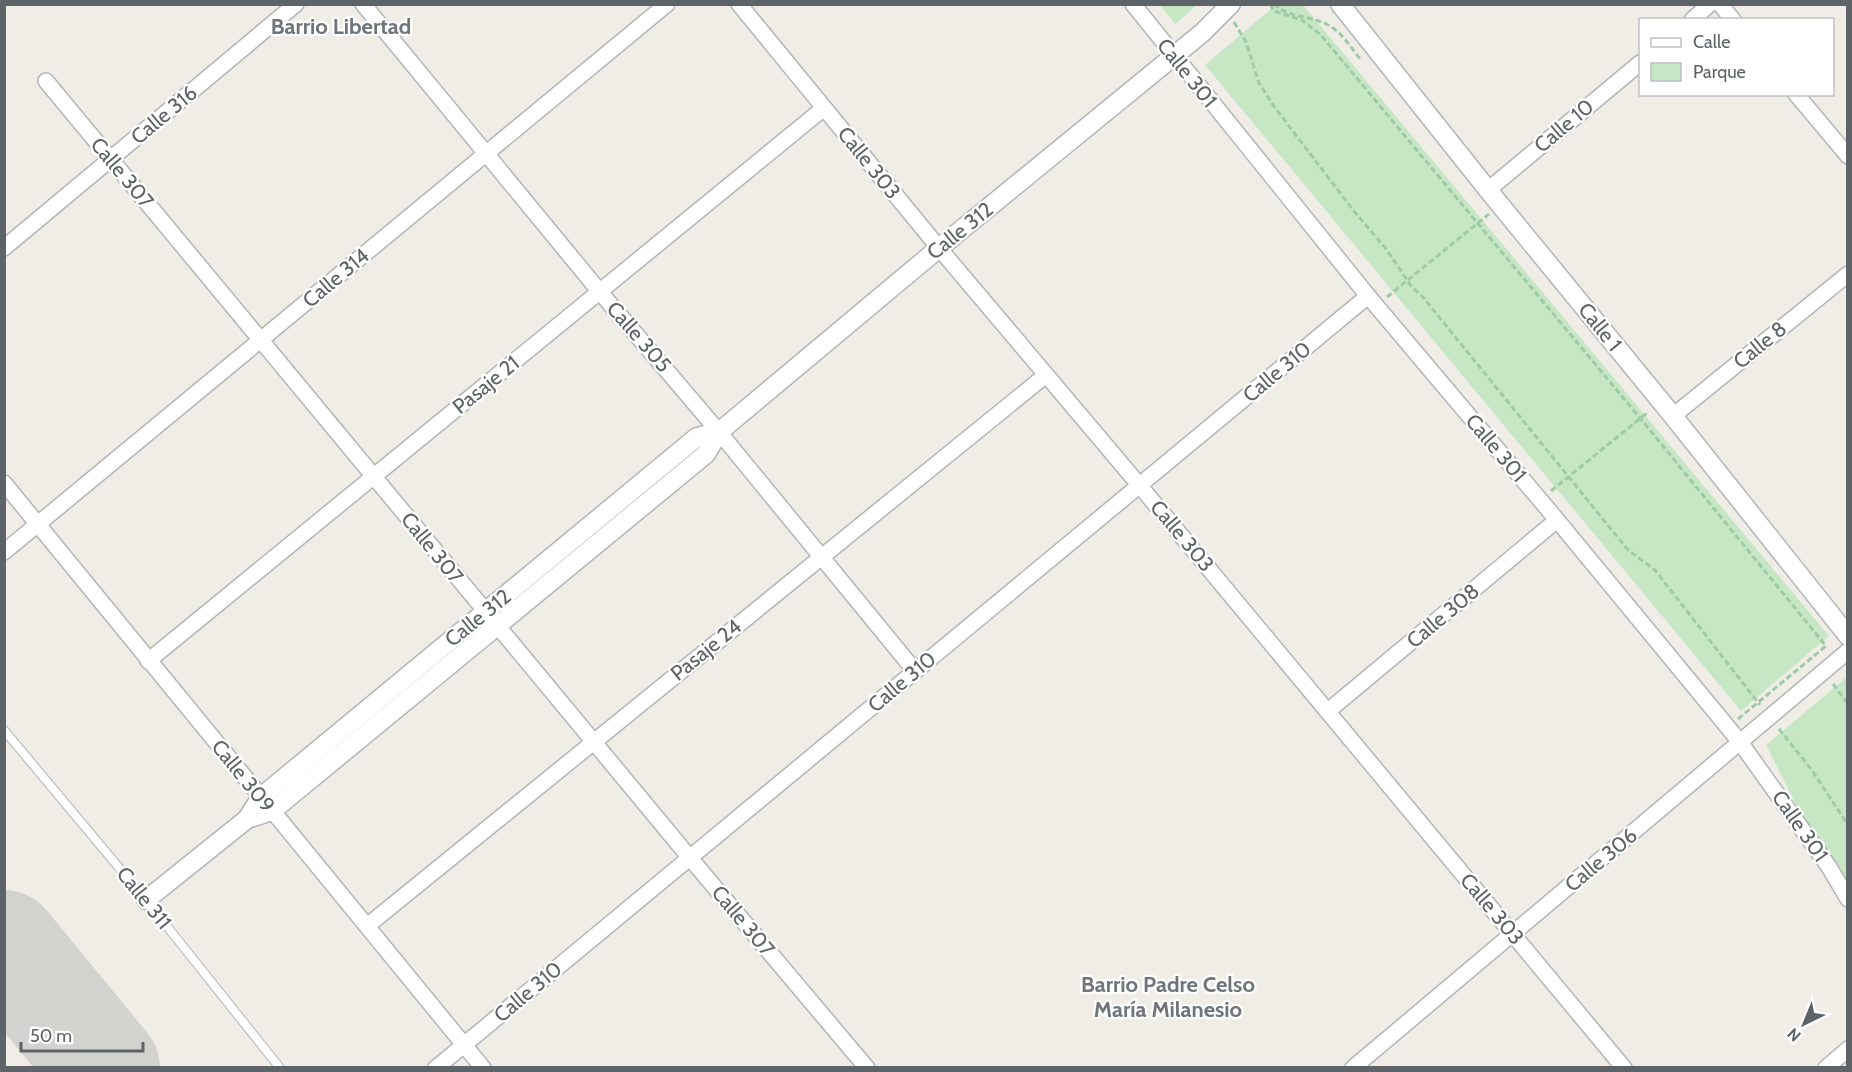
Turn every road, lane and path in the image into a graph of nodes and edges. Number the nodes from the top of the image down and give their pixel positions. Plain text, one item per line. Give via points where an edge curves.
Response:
1 (296, 4) edge
2 (363, 4) edge
3 (667, 4) edge
4 (739, 4) edge
5 (1133, 4) edge
6 (1270, 4) edge
7 (1710, 4) edge
8 (1720, 4) edge
9 (1236, 7) edge
10 (1342, 10) edge
11 (1694, 18) edge
12 (1730, 18) edge
13 (1173, 56) junction
14 (1639, 65) edge
15 (46, 81) dead end
16 (1798, 96) edge
17 (824, 108) junction
18 (487, 153) junction
19 (1848, 156) edge
20 (111, 160) junction
21 (1488, 190) junction
22 (1500, 206) junction
23 (1478, 223) junction
24 (4, 248) edge
25 (939, 248) junction
26 (1848, 274) edge
27 (1407, 281) junction
28 (600, 292) junction
29 (1372, 301) junction
30 (261, 340) junction
31 (1046, 375) junction
32 (1661, 401) junction
33 (1673, 416) junction
34 (1640, 418) junction
35 (719, 432) junction
36 (374, 477) junction
37 (1568, 477) junction
38 (4, 483) edge
39 (1140, 486) junction
40 (1540, 500) junction
41 (1557, 520) junction
42 (38, 524) junction
43 (4, 552) edge
44 (821, 557) junction
45 (490, 619) junction
46 (1848, 636) edge
47 (1848, 651) edge
48 (1815, 655) junction
49 (148, 661) junction
50 (1824, 670) junction
51 (915, 671) junction
52 (1759, 702) junction
53 (1848, 704) edge
54 (1328, 711) junction
55 (1770, 716) junction
56 (1728, 728) junction
57 (4, 730) edge
58 (1740, 742) junction
59 (594, 743) junction
60 (266, 804) junction
61 (1848, 825) edge
62 (690, 858) junction
63 (1848, 899) edge
64 (146, 900) junction
65 (367, 926) junction
66 (1513, 934) junction
67 (464, 1045) junction
68 (1848, 1050) edge
69 (280, 1068) edge
70 (436, 1068) edge
71 (483, 1068) edge
72 (867, 1068) edge
73 (1353, 1068) edge
74 (1624, 1068) edge
75 (1826, 1068) edge

1 - 20 street, Calle 316
2 - 18 street, Calle 305
3 - 18 street, Calle 314
4 - 17 street, Calle 303
5 - 13 street, Calle 301
6 - 23 path via 1274,11 1302,20 1320,34
7 - 11 street
8 - 12 street
9 - 13 street, Calle 312
9 - 27 path via 1233,20 1273,105
10 - 21 street, Calle 1
13 - 25 street, Calle 312
13 - 29 street, Calle 301
14 - 21 street, Calle 10
15 - 20 street, Calle 307
16 - 19 street
17 - 25 street, Calle 303
17 - 28 street, Pasaje 21
18 - 28 street, Calle 305
18 - 30 street, Calle 314
20 - 24 street, Calle 316
20 - 30 street, Calle 307
21 - 22 street, Calle 1
22 - 23 path
22 - 32 street, Calle 1
23 - 27 path
23 - 34 path
25 - 31 street, Calle 303
25 - 35 street, Calle 312
26 - 33 street, Calle 8
27 - 29 path
27 - 37 path
28 - 35 street, Calle 305
28 - 36 street, Pasaje 21
29 - 39 street, Calle 310
29 - 40 street, Calle 301
30 - 36 street, Calle 307
30 - 42 street, Calle 314
31 - 39 street, Calle 303
31 - 44 street, Pasaje 24
32 - 33 street, Calle 1
32 - 34 path
33 - 46 street, Calle 1
34 - 37 path
34 - 48 path via 1826,646
35 - 44 street, Calle 305
35 - 45 street, Calle 312 via 706,454
36 - 45 street, Calle 307
36 - 49 street, Pasaje 21
37 - 40 path
37 - 52 path via 1628,550 1655,570
38 - 42 street, Calle 309
39 - 51 street, Calle 310
39 - 54 street, Calle 303
40 - 41 street, Calle 301
41 - 54 street, Calle 308
41 - 56 street, Calle 301
42 - 43 street, Calle 314
42 - 49 street, Calle 309
44 - 51 street, Calle 305
44 - 59 street, Pasaje 24
45 - 59 street, Calle 307
45 - 60 street, Calle 312
47 - 50 street, Calle 306
48 - 50 path
48 - 52 path
49 - 60 street, Calle 309
50 - 53 path
50 - 55 street, Calle 306
51 - 62 street, Calle 310
52 - 55 path
52 - 56 path
54 - 66 street, Calle 303
55 - 58 street, Calle 306
55 - 61 path
56 - 58 street, Calle 301
57 - 64 lane, Calle 311
58 - 63 street, Calle 301
58 - 66 street, Calle 306
59 - 62 street, Calle 307
59 - 65 street, Pasaje 24
60 - 64 street, Calle 312
60 - 65 street, Calle 309
62 - 67 street, Calle 310
62 - 72 street, Calle 307
64 - 69 lane, Calle 311
65 - 67 street, Calle 309
66 - 73 street, Calle 306
66 - 74 street, Calle 303
67 - 70 street, Calle 310
67 - 71 street, Calle 309
68 - 75 street

